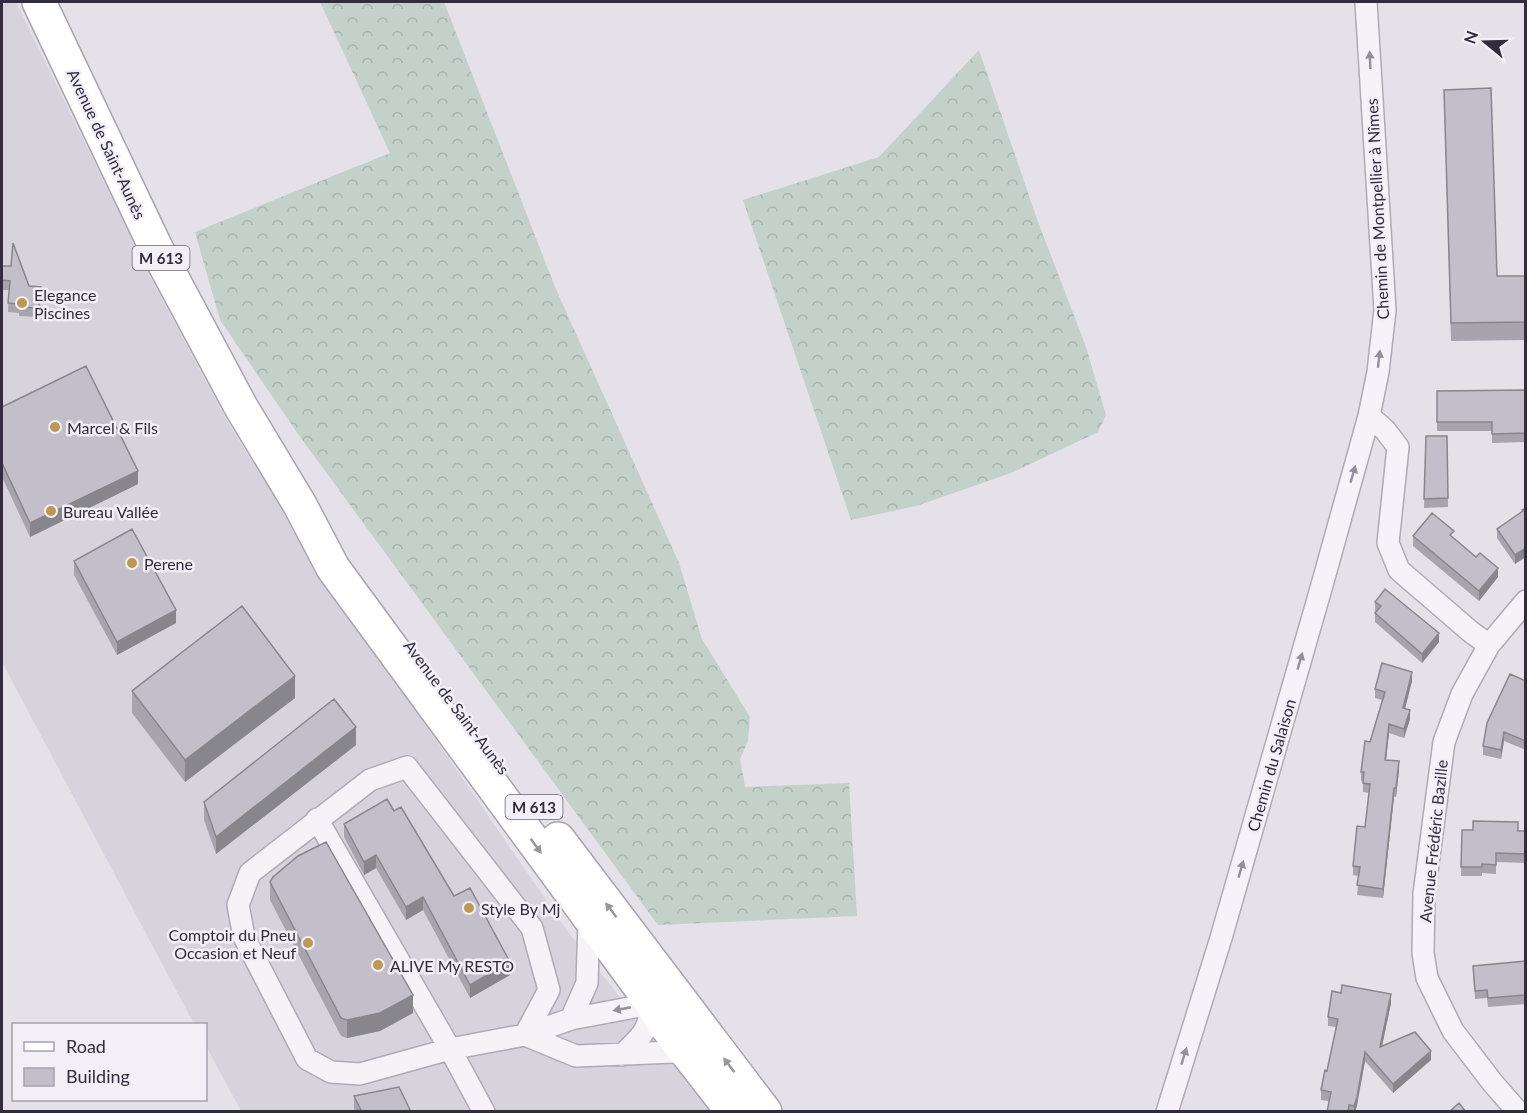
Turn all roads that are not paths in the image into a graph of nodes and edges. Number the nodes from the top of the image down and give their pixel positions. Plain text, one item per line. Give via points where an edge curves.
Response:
1 (39, 2) edge
2 (1366, 2) edge
3 (1369, 416) junction
4 (300, 505) junction
5 (1526, 602) edge
6 (1490, 645) junction
7 (317, 819) junction
8 (589, 920) junction
9 (666, 1002) junction
10 (571, 1019) junction
11 (525, 1035) junction
12 (450, 1049) junction
13 (622, 1055) junction
14 (690, 1056) junction
15 (484, 1112) edge
16 (733, 1112) edge
17 (765, 1112) edge
18 (1167, 1112) edge
19 (1518, 1112) edge

1 - 4 main road, Avenue de Saint-Aunès / M 613 via 156,248 241,407
3 -> 2 street, Chemin de Montpellier à Nîmes via 1385,310
3 - 6 street via 1398,447 1388,543 1399,570
18 -> 3 street, Chemin du Salaison via 1221,938
4 -> 8 main road, Avenue de Saint-Aunès / M 613 via 333,568
9 -> 4 main road, Avenue de Saint-Aunès / M 613 via 655,968
5 - 6 street, Avenue Frédéric Bazille
6 - 19 street, Avenue Frédéric Bazille via 1461,694 1444,742 1424,894 1423,953 1427,978 1453,1031
7 - 11 street via 370,780 407,767 532,928 549,990
7 - 12 street
7 - 12 street via 250,873 238,905 244,937 307,1059 331,1072 360,1074
8 - 9 main road, Avenue de Saint-Aunès / M 613
8 - 10 street via 587,983
9 -> 10 street
9 - 13 street via 651,1016 644,1034
9 - 14 main road, Avenue de Saint-Aunès / M 613 via 663,1022
17 -> 9 main road, Avenue de Saint-Aunès / M 613
10 - 11 street
11 - 12 street
11 - 13 street via 576,1056
12 - 15 street
13 - 14 street via 674,1052
14 - 16 main road, Avenue de Saint-Aunès / M 613

